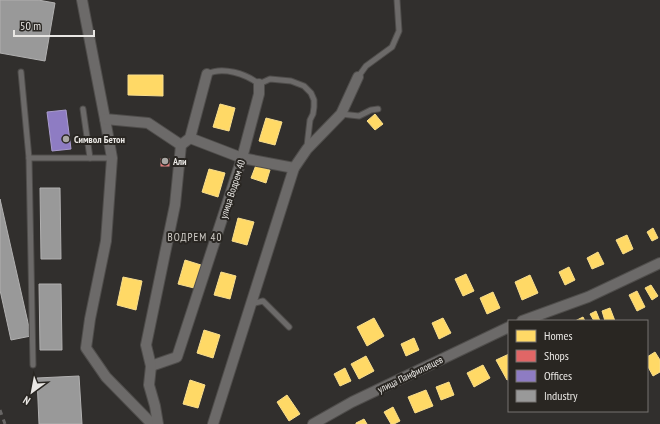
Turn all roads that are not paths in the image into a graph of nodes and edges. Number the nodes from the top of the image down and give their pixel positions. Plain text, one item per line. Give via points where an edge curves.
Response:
1 (82, 0) edge
2 (397, 0) edge
3 (21, 72) dead end
4 (207, 74) joint
5 (358, 77) joint
6 (259, 84) junction
7 (83, 109) dead end
8 (378, 109) dead end
9 (341, 114) junction
10 (105, 119) junction
11 (190, 138) junction
12 (181, 145) junction
13 (307, 149) junction
14 (28, 158) junction
15 (90, 158) junction
16 (112, 158) junction
17 (242, 158) junction
18 (294, 168) junction
19 (660, 263) edge
20 (251, 304) junction
21 (525, 320) edge
22 (289, 327) dead end
23 (508, 327) edge
24 (33, 365) dead end
25 (151, 366) junction
26 (152, 424) edge
27 (158, 424) edge
28 (213, 424) edge
29 (313, 424) edge

1 - 10 street
2 - 5 lane via 399,31 392,47 366,66
3 - 14 lane
4 - 6 lane via 222,70 250,77
4 - 11 street
5 - 9 street
6 - 13 lane via 270,79 291,81 304,86 311,93 314,107
6 - 17 street, улица Водрем 40 via 259,94
7 - 15 lane
8 - 9 lane via 359,116
9 - 13 street
10 - 12 street via 148,123
10 - 16 street
11 - 12 street
11 - 17 street
12 - 25 street via 175,205 146,345
13 - 18 street
14 - 15 lane
14 - 24 lane
15 - 16 lane
16 - 26 street via 106,241 86,348 106,378
17 - 18 street
17 - 25 street, улица Водрем 40 via 177,357
18 - 20 street
19 - 21 street via 588,298
20 - 22 lane via 262,301
20 - 28 street
23 - 29 street, улица Панфиловцев via 352,402
25 - 27 street via 149,385

